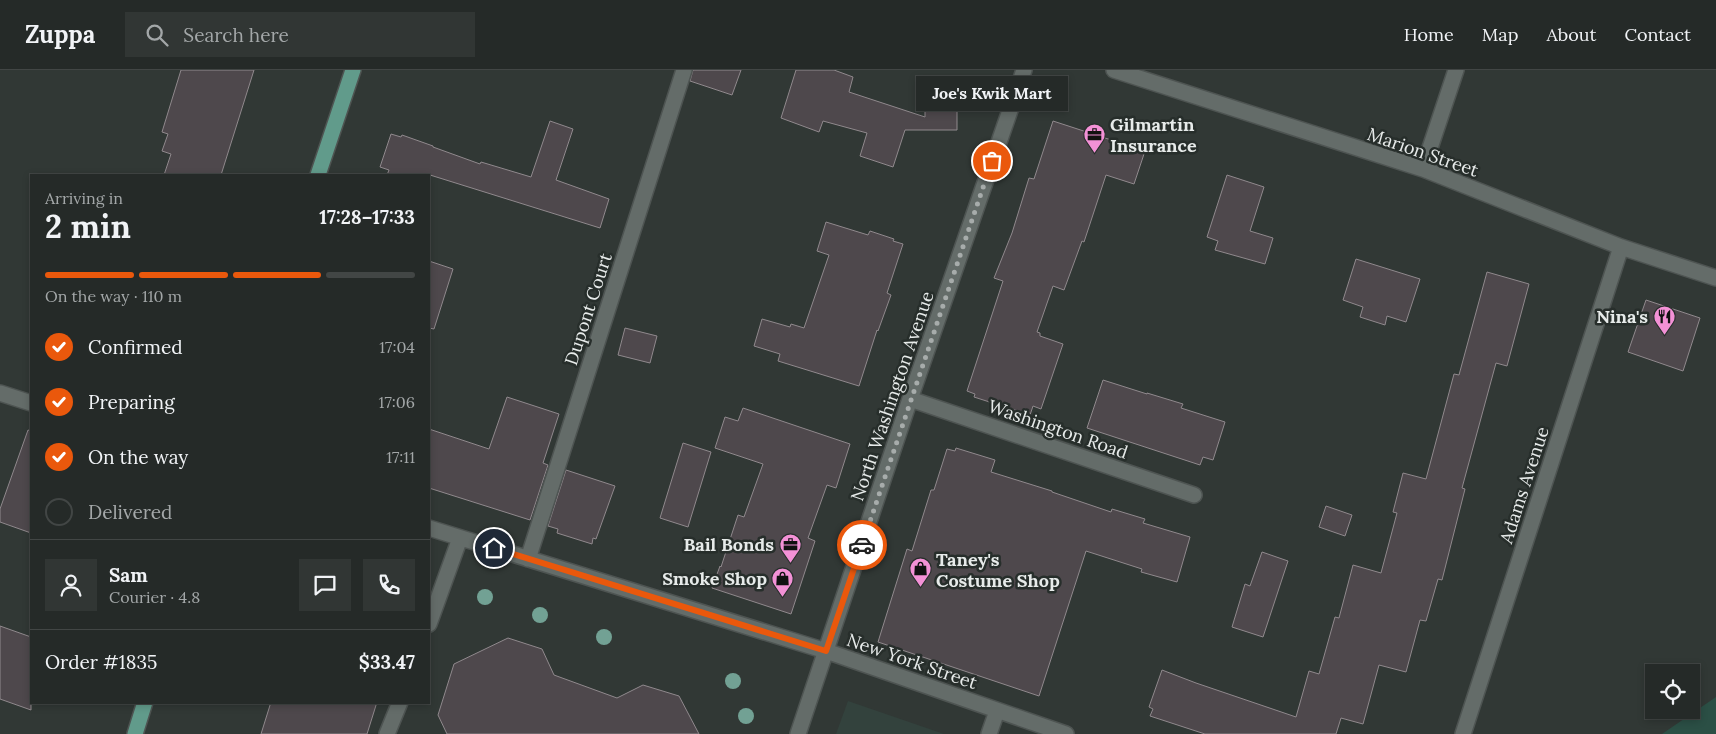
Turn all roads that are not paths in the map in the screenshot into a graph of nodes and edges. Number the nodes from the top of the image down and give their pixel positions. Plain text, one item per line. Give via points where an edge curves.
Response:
1 (353, 70) edge
2 (684, 70) edge
3 (1024, 70) edge
4 (1114, 70) edge
5 (1456, 70) edge
6 (1423, 169) junction
7 (318, 174) edge
8 (1620, 247) junction
9 (1716, 278) edge
10 (0, 393) edge
11 (910, 399) junction
12 (30, 403) edge
13 (1194, 495) dead end
14 (430, 528) edge
15 (460, 538) junction
16 (528, 559) junction
17 (430, 621) edge
18 (826, 651) junction
19 (144, 704) edge
20 (399, 704) edge
21 (997, 711) junction
22 (135, 734) edge
23 (387, 734) edge
24 (798, 734) edge
25 (989, 734) edge
26 (1066, 734) edge
27 (1462, 734) edge

1 - 7 main road
2 - 16 street, Dupont Court
3 - 11 street, North Washington Avenue
4 - 6 street, Marion Street
5 - 6 street
6 - 8 street, Marion Street
8 - 9 street, Marion Street
8 - 27 street, Adams Avenue
10 - 12 street
11 - 13 street, Washington Road
11 - 18 street, North Washington Avenue
14 - 15 street, New York Street
15 - 16 street, New York Street
15 - 17 street
16 - 18 street, New York Street
18 - 21 street, New York Street
18 - 24 street, North Washington Avenue
19 - 22 main road
20 - 23 street
21 - 25 street
21 - 26 street, New York Street

